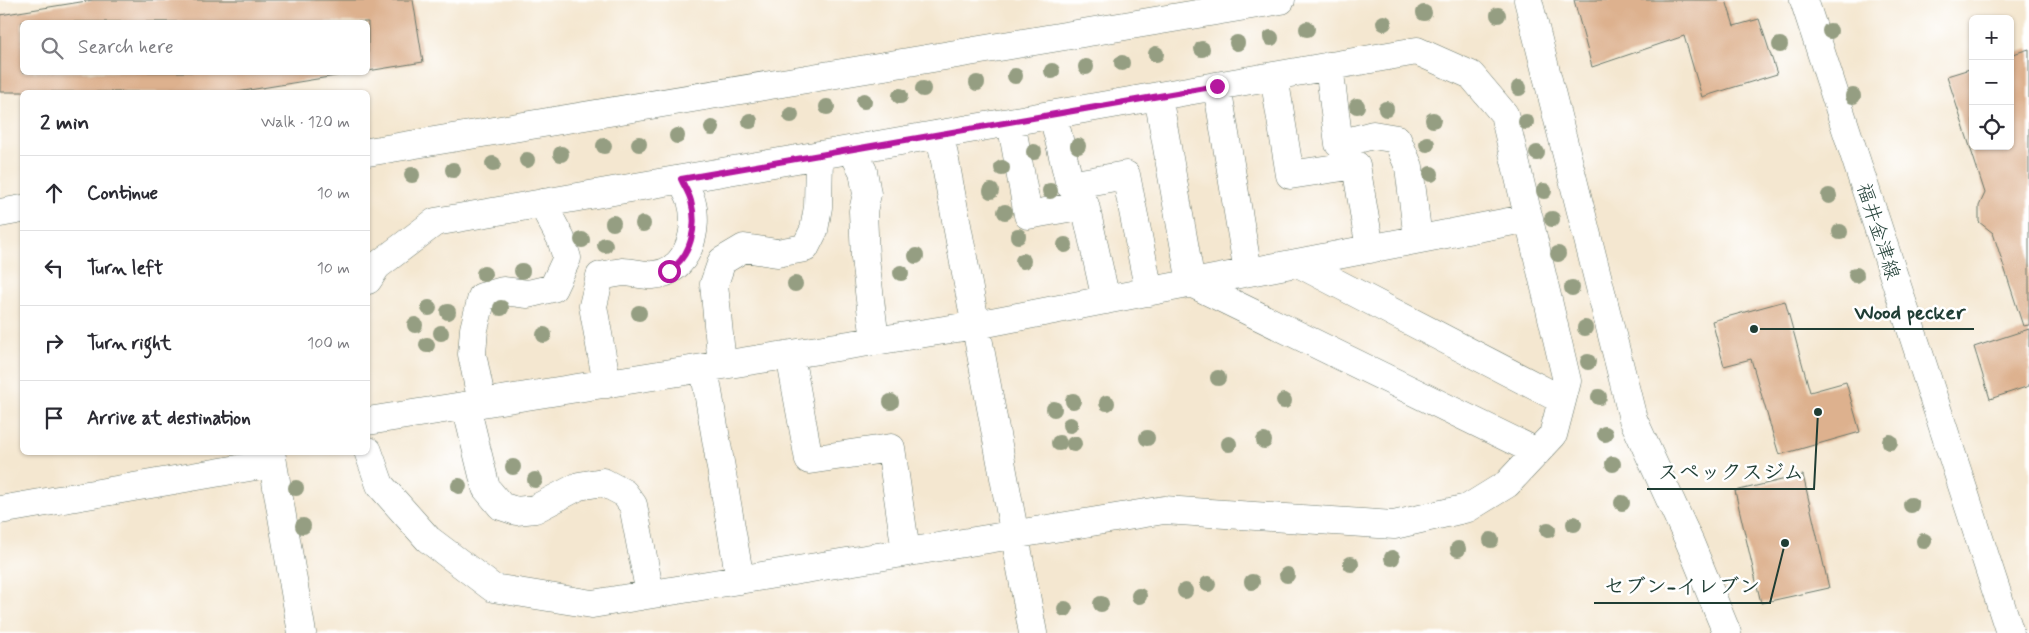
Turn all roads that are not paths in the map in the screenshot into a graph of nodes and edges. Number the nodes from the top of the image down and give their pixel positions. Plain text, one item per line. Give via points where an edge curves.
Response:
1 (1281, 0) edge
2 (1528, 0) edge
3 (1804, 0) edge
4 (1329, 66) junction
5 (1274, 76) junction
6 (1217, 86) junction
7 (1158, 96) junction
8 (1053, 115) junction
9 (1011, 122) junction
10 (940, 134) junction
11 (852, 150) junction
12 (370, 152) edge
13 (819, 155) junction
14 (681, 179) junction
15 (542, 203) junction
16 (20, 209) edge
17 (0, 213) edge
18 (1529, 218) junction
19 (1418, 239) junction
20 (1370, 249) junction
21 (1298, 263) junction
22 (1248, 272) junction
23 (370, 277) edge
24 (1190, 283) junction
25 (1149, 292) junction
26 (1106, 300) junction
27 (976, 325) junction
28 (875, 341) junction
29 (790, 355) junction
30 (713, 367) junction
31 (607, 384) junction
32 (1562, 400) junction
33 (474, 404) junction
34 (370, 422) edge
35 (1537, 452) junction
36 (369, 455) edge
37 (272, 458) edge
38 (0, 510) edge
39 (1015, 534) junction
40 (906, 552) junction
41 (740, 580) junction
42 (650, 594) junction
43 (1031, 621) edge
44 (302, 633) edge
45 (1727, 633) edge
46 (2010, 633) edge

1 - 12 street
2 - 45 street via 1633,419
3 - 46 street, 福井金津線
4 - 5 street
4 - 18 street via 1417,51 1471,74 1504,114
4 - 19 street via 1339,144 1373,135 1397,139 1409,167
5 - 6 street
5 - 20 street via 1290,175 1356,165
6 - 7 street
6 - 22 street
7 - 8 street
7 - 24 street
8 - 9 street
8 - 25 street via 1070,185 1126,175
9 - 10 street
9 - 26 street via 1028,215 1085,204
10 - 11 street
10 - 27 street
11 - 13 street
11 - 28 street via 863,171 866,194 863,211 865,258
13 - 14 street
13 - 30 street via 818,207 814,230 805,248 777,253 744,248 722,261 714,284
14 - 15 street
14 - 31 street via 691,201 694,228 689,247 679,264 669,271 653,275 623,272 600,276 593,306
15 - 23 street via 435,222 377,266
15 - 33 street via 562,238 567,258 553,288 528,294 503,291 482,297 472,354
16 - 17 street
18 - 19 street
18 - 32 street via 1567,381
19 - 20 street
20 - 21 street
21 - 22 street
21 - 32 street
22 - 24 street
24 - 25 street
24 - 35 street
25 - 26 street
26 - 27 street
27 - 28 street
27 - 39 street
28 - 29 street
29 - 30 street
29 - 40 street via 809,460 891,448
30 - 31 street
30 - 41 street
31 - 33 street
32 - 35 street via 1552,436
33 - 34 street
33 - 42 street via 486,488 501,506 516,511 536,509 579,486 603,482 624,493 633,504
35 - 39 street via 1507,484 1468,508 1394,525 1164,510
36 - 42 street via 380,485 428,539 492,588 592,604
37 - 38 street
37 - 44 street
39 - 40 street
39 - 43 street
40 - 41 street
41 - 42 street

